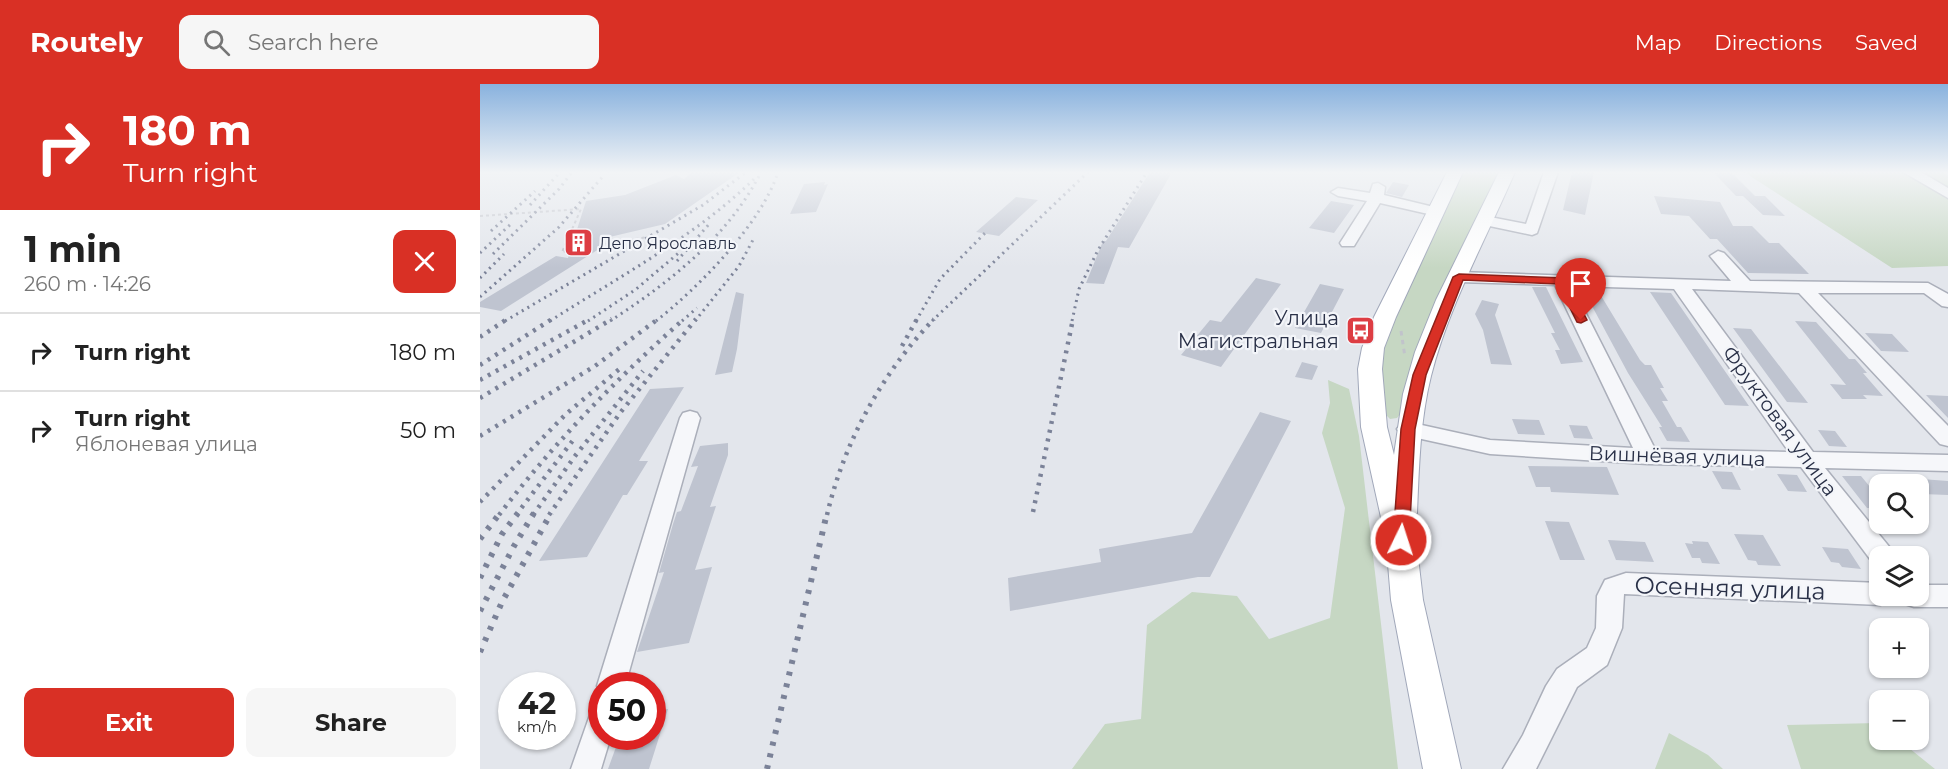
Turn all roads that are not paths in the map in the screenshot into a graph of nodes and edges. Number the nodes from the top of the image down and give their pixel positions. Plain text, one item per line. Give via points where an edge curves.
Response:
1 (1371, 204) edge
2 (1412, 204) edge
3 (1441, 204) edge
4 (1493, 204) edge
5 (1541, 204) edge
6 (1437, 212) junction
7 (1485, 221) junction
8 (1348, 243) dead end
9 (1718, 256) dead end
10 (1459, 277) junction
11 (1562, 281) junction
12 (1680, 285) junction
13 (1745, 286) junction
14 (1804, 288) junction
15 (1948, 302) edge
16 (690, 418) dead end
17 (1374, 427) junction
18 (1408, 429) junction
19 (1948, 439) edge
20 (1648, 456) junction
21 (1807, 460) junction
22 (1948, 464) edge
23 (1401, 540) junction
24 (1873, 546) edge
25 (1869, 594) edge
26 (1929, 596) edge
27 (1948, 596) edge
28 (615, 672) edge
29 (592, 750) edge
30 (586, 769) edge
31 (1442, 769) edge
32 (1518, 769) edge

1 - 8 street
2 - 6 street
3 - 6 main road
4 - 7 main road
5 - 7 street via 1532,230
6 - 17 main road via 1373,348 1370,391
7 - 10 main road
9 - 13 street
10 - 11 street
10 - 18 main road via 1420,375
11 - 12 street
11 - 20 street
12 - 13 street
12 - 21 street, Фруктовая улица
13 - 14 street
14 - 15 street via 1928,288
14 - 19 street
16 - 28 street
17 - 18 main road
17 - 23 main road
18 - 20 street, Вишнёвая улица via 1490,447
18 - 23 main road
20 - 21 street, Вишнёвая улица
21 - 22 street, Вишнёвая улица
21 - 24 street, Фруктовая улица
23 - 31 main road via 1407,600
25 - 32 street, Осенняя улица via 1626,583 1614,587 1609,628 1597,656 1567,678
26 - 27 street
29 - 30 street

